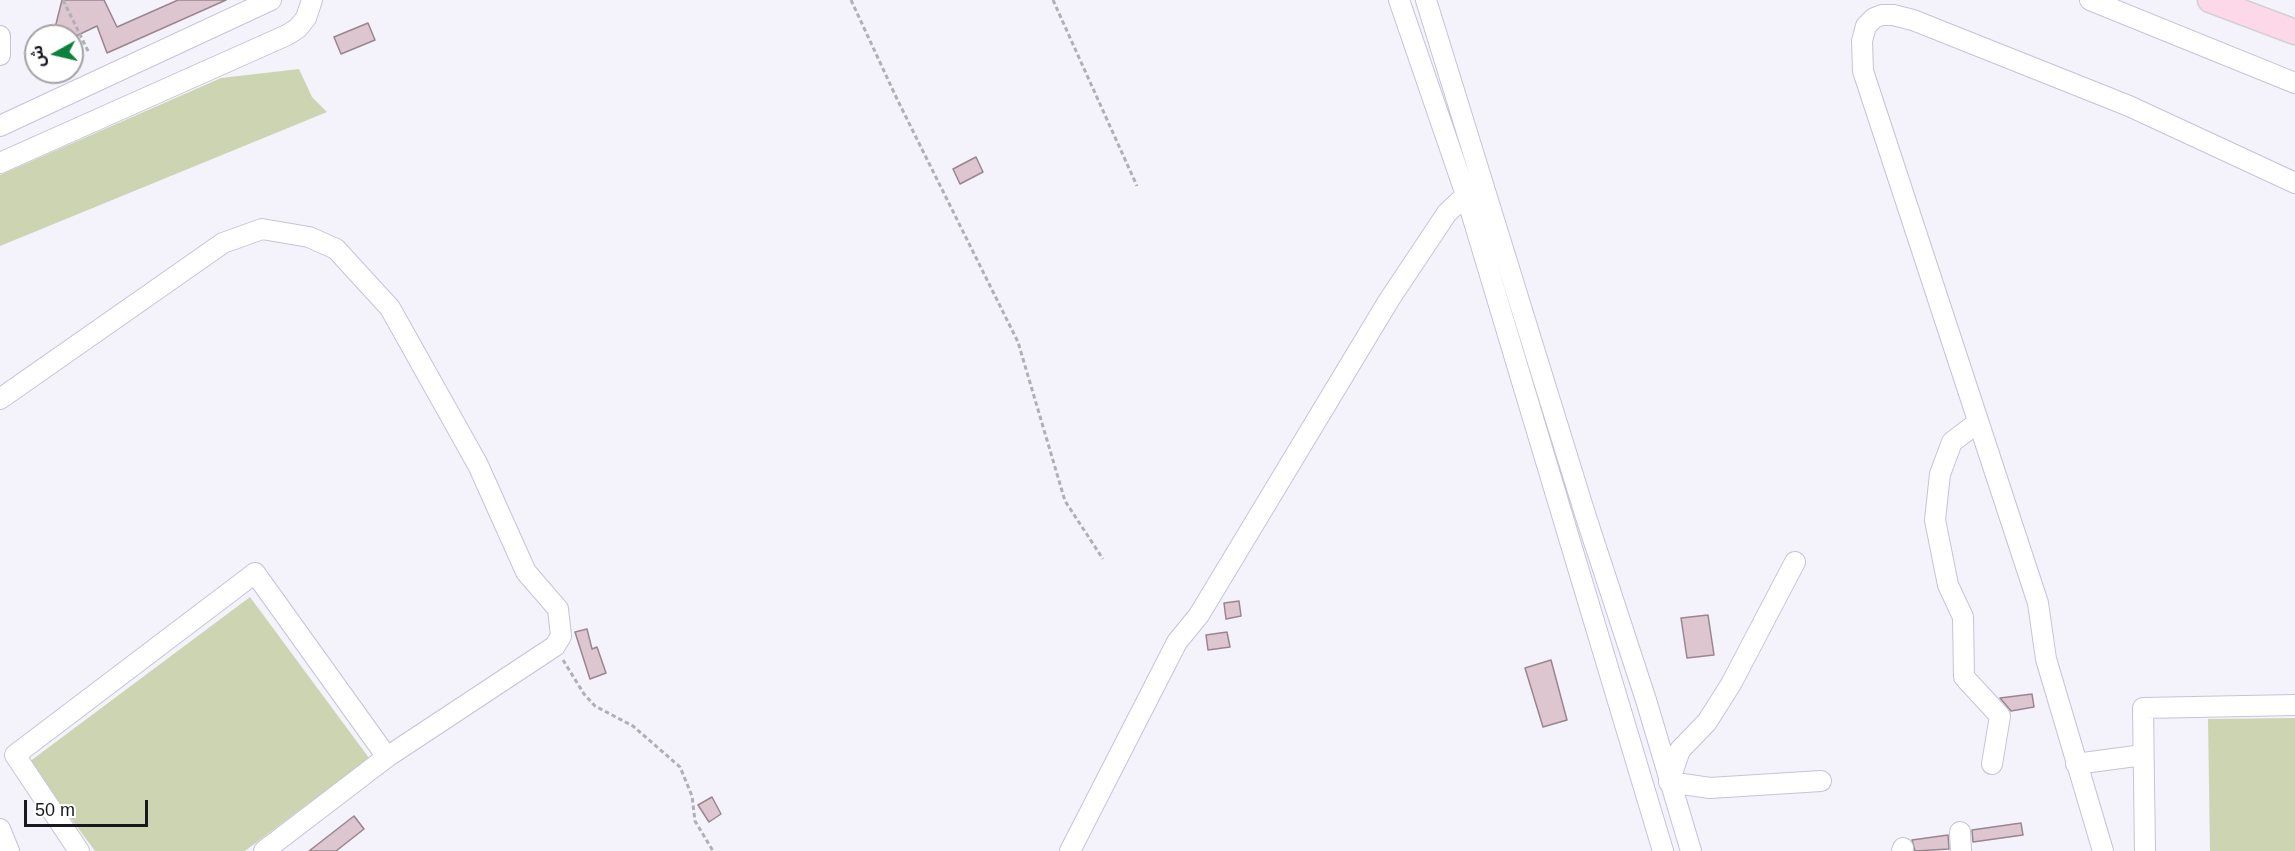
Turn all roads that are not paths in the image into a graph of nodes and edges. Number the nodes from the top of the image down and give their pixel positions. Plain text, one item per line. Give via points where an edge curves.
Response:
1 (271, 0) edge
2 (312, 0) edge
3 (1400, 0) edge
4 (1426, 0) edge
5 (2090, 0) edge
6 (2210, 0) edge
7 (2295, 32) edge
8 (0, 36) edge
9 (0, 55) edge
10 (2295, 83) edge
11 (0, 126) edge
12 (0, 163) edge
13 (2295, 183) edge
14 (1466, 195) junction
15 (0, 399) edge
16 (1977, 423) junction
17 (1795, 562) dead end
18 (2295, 705) edge
19 (2144, 755) junction
20 (387, 757) junction
21 (1992, 764) dead end
22 (2076, 764) junction
23 (1821, 781) dead end
24 (1669, 782) junction
25 (0, 829) edge
26 (9, 851) edge
27 (79, 851) edge
28 (264, 851) edge
29 (1070, 851) edge
30 (1663, 851) edge
31 (1692, 851) edge
32 (2103, 851) edge
33 (2145, 851) edge

1 - 11 street
2 - 12 street via 306,18 287,35
3 - 14 street
4 - 24 street
5 - 10 street
6 - 7 main road
8 - 9 street
13 - 16 street via 2129,106 1913,20 1893,15 1874,18 1866,26 1862,41 1863,71
14 - 29 street via 1447,213 1389,300 1199,615 1177,642
14 - 30 street
15 - 20 street via 223,243 262,229 309,237 336,249 390,308 478,465 526,572 558,609 561,636 555,646
16 - 21 street via 1952,442 1940,474 1935,520 1948,585 1964,617 1964,677 2000,716
16 - 22 street via 2038,603 2046,659
17 - 24 street via 1731,684 1707,722 1680,750
18 - 19 street via 2143,708
19 - 22 street
19 - 33 street
20 - 27 street via 255,573 15,755
20 - 28 street
22 - 32 street
23 - 24 street via 1710,788
24 - 31 street
25 - 26 street

